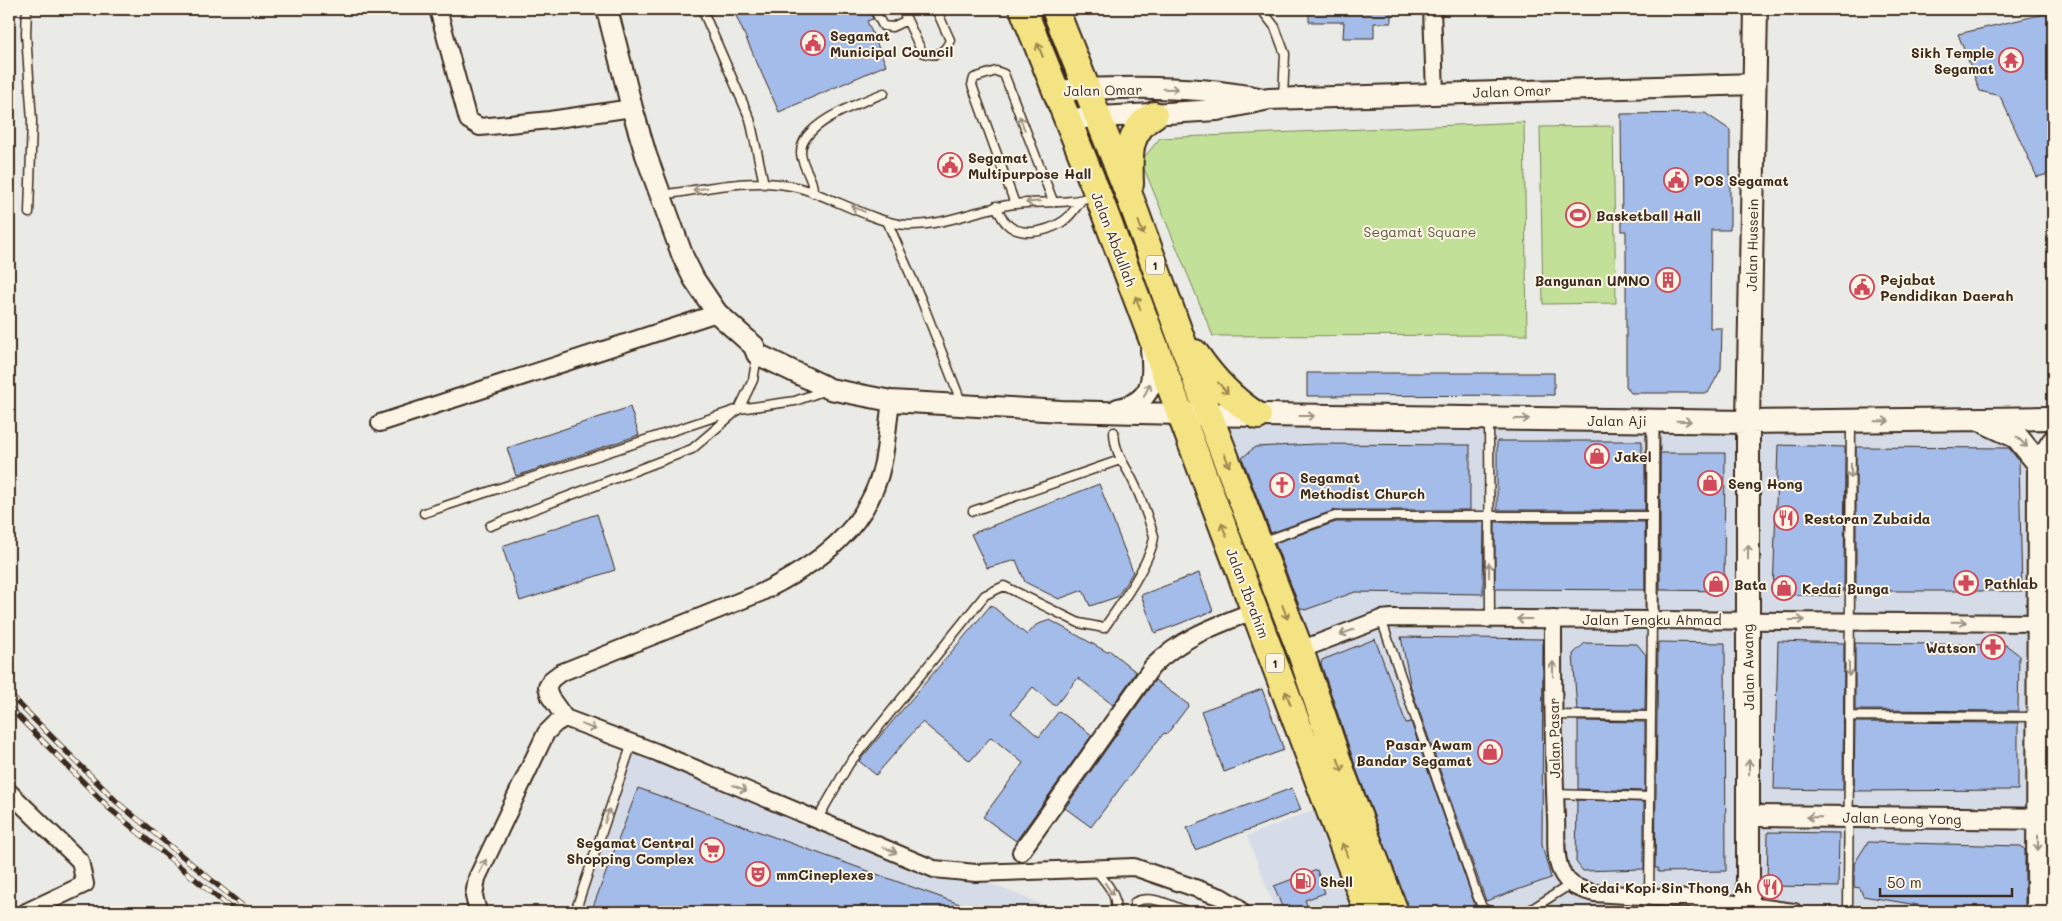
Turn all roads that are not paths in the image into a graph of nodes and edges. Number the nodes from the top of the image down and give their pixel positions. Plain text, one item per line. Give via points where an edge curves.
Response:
1 (27, 9) edge
2 (438, 9) edge
3 (607, 9) edge
4 (702, 9) edge
5 (874, 9) edge
6 (902, 9) edge
7 (936, 9) edge
8 (1023, 9) edge
9 (1055, 9) edge
10 (1261, 9) edge
11 (1432, 9) edge
12 (1756, 9) edge
13 (907, 20) junction
14 (1755, 84) junction
15 (1087, 89) junction
16 (1056, 90) junction
17 (884, 93) dead end
18 (1435, 93) junction
19 (1276, 99) junction
20 (632, 108) junction
21 (1154, 114) junction
22 (1098, 117) junction
23 (1068, 119) junction
24 (764, 184) junction
25 (813, 193) junction
26 (660, 196) junction
27 (1089, 198) junction
28 (1131, 200) junction
29 (1053, 201) junction
30 (1016, 204) junction
31 (996, 206) junction
32 (29, 213) dead end
33 (887, 221) junction
34 (717, 313) junction
35 (1174, 320) junction
36 (1149, 332) junction
37 (757, 354) junction
38 (830, 389) junction
39 (891, 401) junction
40 (963, 406) junction
41 (739, 409) junction
42 (1107, 412) junction
43 (1180, 414) junction
44 (1209, 414) junction
45 (1258, 416) junction
46 (2053, 418) edge
47 (1488, 419) junction
48 (1653, 420) junction
49 (1979, 420) junction
50 (1748, 422) junction
51 (1851, 422) junction
52 (380, 423) dead end
53 (1114, 432) dead end
54 (2053, 442) edge
55 (1120, 460) junction
56 (2039, 464) junction
57 (973, 511) dead end
58 (424, 513) dead end
59 (1652, 516) junction
60 (1488, 517) junction
61 (490, 526) dead end
62 (1258, 543) junction
63 (1256, 610) junction
64 (1553, 618) junction
65 (1381, 619) junction
66 (1490, 619) junction
67 (1652, 620) junction
68 (1748, 620) junction
69 (1850, 620) junction
70 (2040, 622) junction
71 (1300, 650) junction
72 (1553, 715) junction
73 (1651, 716) junction
74 (1849, 716) junction
75 (565, 718) junction
76 (2039, 718) junction
77 (632, 743) junction
78 (9, 792) edge
79 (1555, 794) junction
80 (1650, 797) junction
81 (1750, 816) junction
82 (1848, 817) junction
83 (2046, 819) edge
84 (817, 820) junction
85 (1021, 852) dead end
86 (1095, 868) junction
87 (1571, 884) junction
88 (1649, 898) junction
89 (1748, 910) edge
90 (26, 912) edge
91 (478, 912) edge
92 (574, 912) edge
93 (1114, 912) edge
94 (1132, 912) edge
95 (1188, 912) edge
96 (1241, 912) edge
97 (1368, 912) edge
98 (1395, 912) edge
99 (1489, 912) edge
100 (1527, 912) edge
101 (1794, 912) edge
102 (1848, 912) edge
103 (2038, 912) edge

1 - 32 lane via 32,121
2 - 20 street via 468,120 473,124 480,127 550,120
3 - 20 street
4 - 24 lane via 750,119
5 - 13 lane via 883,26 892,27
6 - 13 lane
7 - 13 lane via 950,40 946,49 938,54 929,56 922,52
16 -> 8 highway, Jalan Abdullah / 1
9 - 15 highway, Jalan Abdullah / 1
10 - 19 lane via 1274,27 1285,54
11 - 18 street
12 - 14 main road, Jalan Hussein
14 - 18 street, Jalan Omar
14 - 50 main road, Jalan Hussein
15 - 16 street, Jalan Omar
15 -> 19 street, Jalan Omar via 1221,90
15 - 22 highway, Jalan Abdullah / 1
16 - 23 highway, Jalan Abdullah / 1
17 - 25 lane via 828,118 804,141 802,162 811,178
18 - 19 street, Jalan Omar
19 - 21 street, Jalan Omar via 1216,110
20 - 26 street
21 - 22 street, Jalan Omar
21 - 28 highway via 1139,125 1132,142
22 - 23 street, Jalan Omar
22 - 28 highway, Jalan Abdullah / 1
23 - 27 highway, Jalan Abdullah / 1
24 - 25 lane
24 -> 26 lane via 728,185
33 -> 25 lane
26 - 34 street via 683,257
27 - 29 lane
27 - 31 lane via 1062,222 1045,230 1029,232 1016,230 1006,223
36 -> 27 highway, Jalan Abdullah / 1
28 -> 35 highway, Jalan Abdullah / 1
29 -> 30 lane
29 -> 30 lane via 1004,74 996,71 974,78 972,86
30 - 31 lane
31 - 33 lane via 934,224 907,225
33 - 40 lane
34 - 37 street via 754,346
34 - 52 street
35 - 44 highway, Jalan Abdullah / 1
35 -> 45 highway via 1199,359 1227,393
42 -> 36 street via 1139,402 1150,389
36 - 43 highway, Jalan Abdullah / 1
37 - 38 street
37 - 41 lane via 753,380
38 - 39 street
38 - 41 lane via 795,401
39 - 40 street
39 - 75 street via 883,463 870,502 840,541 793,577 560,673 547,687
40 - 42 street
41 - 58 lane
41 - 61 lane via 692,449
42 - 43 street
43 - 44 main road, Jalan Aji
63 -> 43 highway, Jalan Ibrahim / 1
44 - 45 main road, Jalan Aji
44 -> 62 highway, Jalan Ibrahim / 1
45 -> 47 main road, Jalan Aji
46 - 49 main road, Jalan Aji
47 -> 48 main road, Jalan Aji
47 - 60 lane
48 -> 50 main road, Jalan Aji
48 - 59 street
51 -> 49 main road, Jalan Aji
49 -> 56 main road via 2017,437
50 - 51 main road, Jalan Aji
68 -> 50 main road, Jalan Awang
51 -> 69 lane
53 - 55 lane
54 - 56 main road
55 - 57 lane
55 - 84 lane via 1134,483 1154,542 1104,628 1079,623 1004,586 985,595 849,764
56 - 70 main road
59 - 60 lane
59 - 67 street
60 - 62 lane via 1335,516
66 -> 60 lane
62 -> 71 highway, Jalan Ibrahim / 1
63 - 85 street via 1178,644 1152,666
97 -> 63 highway, Jalan Ibrahim / 1
64 -> 66 street, Jalan Tengku Ahmad
64 - 67 street, Jalan Tengku Ahmad
72 -> 64 street, Jalan Pasar
65 - 66 street, Jalan Tengku Ahmad
65 -> 71 street, Jalan Tengku Ahmad
65 - 99 lane via 1477,895 1482,908
67 - 68 street, Jalan Tengku Ahmad
67 - 73 lane
68 -> 69 street, Jalan Tengku Ahmad
81 -> 68 main road, Jalan Awang
69 -> 70 street, Jalan Tengku Ahmad
69 -> 74 lane
70 - 76 main road
71 -> 98 highway, Jalan Ibrahim / 1 via 1343,776
72 - 73 lane
72 - 79 street, Jalan Pasar
73 - 80 lane
74 - 76 lane
74 - 82 lane
75 -> 77 street
91 -> 75 street via 474,896 477,878 546,733
76 - 83 main road
77 -> 84 street
92 -> 77 lane
78 - 90 street via 80,861 85,884
79 - 80 lane
79 - 87 street, Jalan Pasar via 1558,858 1560,869
80 - 88 lane
82 -> 81 street, Jalan Leong Yong
81 - 89 main road, Jalan Awang
82 - 83 street, Jalan Leong Yong
82 - 102 lane
83 -> 103 main road
84 -> 86 street via 934,869 976,873
86 -> 93 lane via 1114,895
86 - 96 street via 1134,867 1221,897
87 - 88 street via 1594,893
87 - 100 lane
88 - 89 street via 1705,900
89 - 101 street
94 - 95 lane via 1135,902 1142,898

